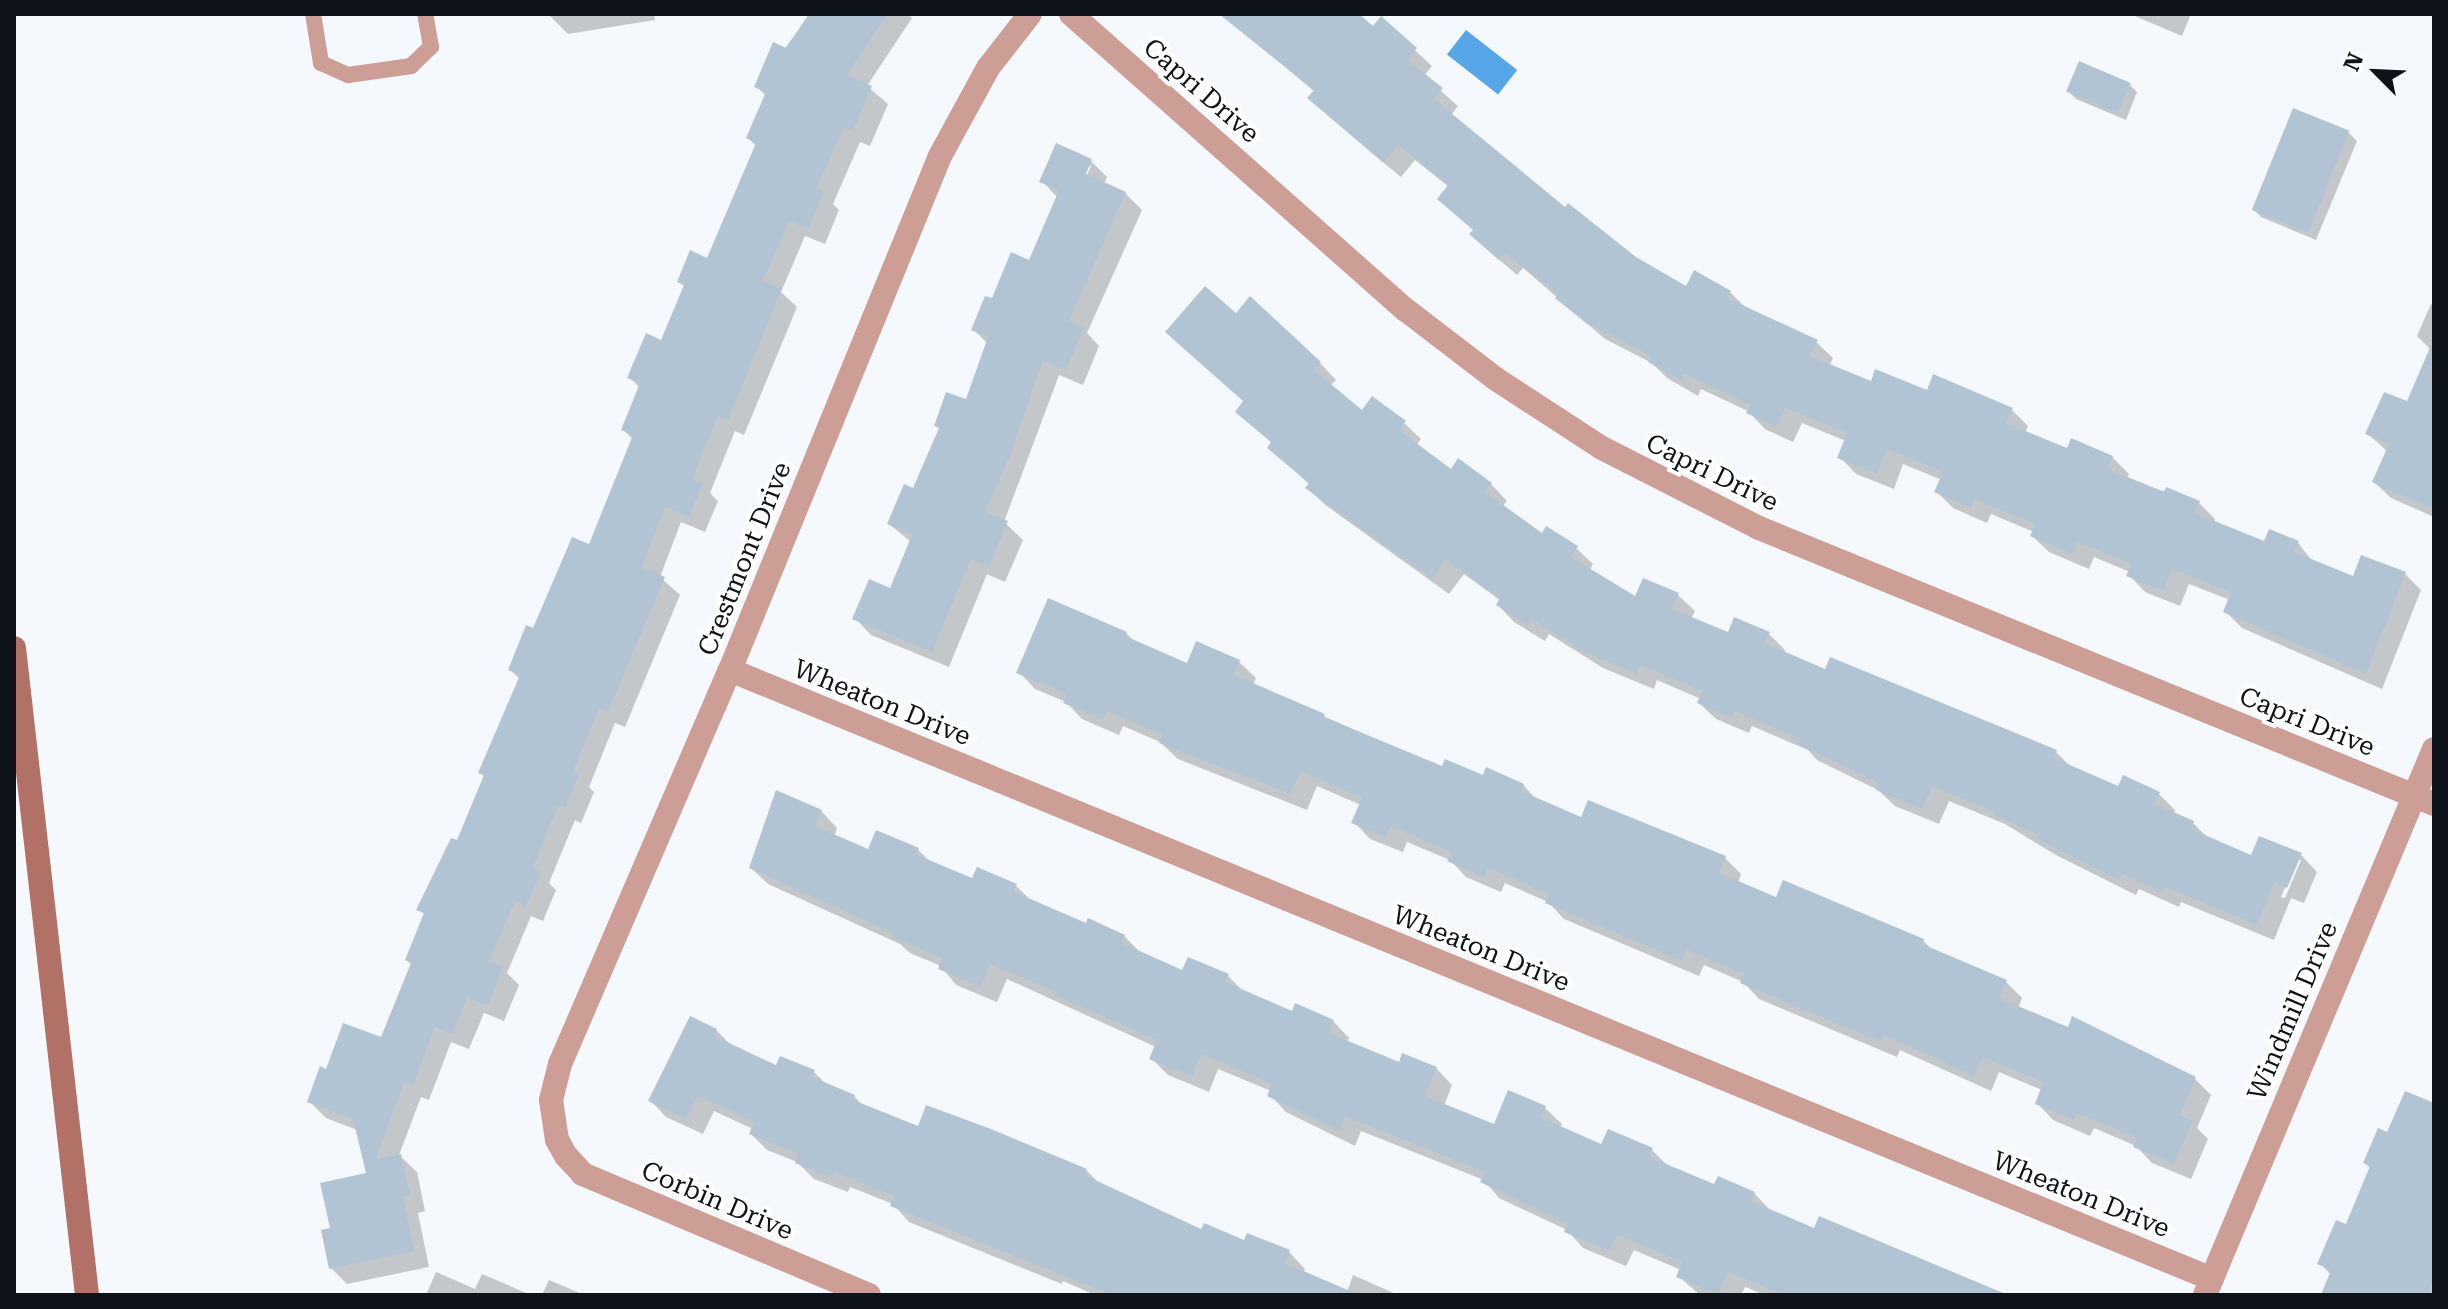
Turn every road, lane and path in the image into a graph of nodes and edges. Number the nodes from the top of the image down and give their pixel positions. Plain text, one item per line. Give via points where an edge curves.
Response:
1 (313, 14) edge
2 (425, 14) edge
3 (1030, 14) edge
4 (1071, 14) edge
5 (14, 648) edge
6 (730, 670) junction
7 (2434, 749) edge
8 (2424, 800) edge
9 (557, 1140) joint
10 (2209, 1287) edge
11 (87, 1295) edge
12 (869, 1295) edge

1 - 2 lane via 321,63 348,75 411,66 431,47
3 - 6 street, Crestmont Drive via 988,68 940,156
4 - 8 street, Capri Drive via 1406,310 1496,379 1602,448 1759,528
5 - 11 main road
6 - 9 street, Crestmont Drive via 560,1064 551,1100
6 - 10 street, Wheaton Drive
7 - 8 street, Windmill Drive
8 - 10 street, Windmill Drive
9 - 12 street, Corbin Drive via 583,1174 601,1183

